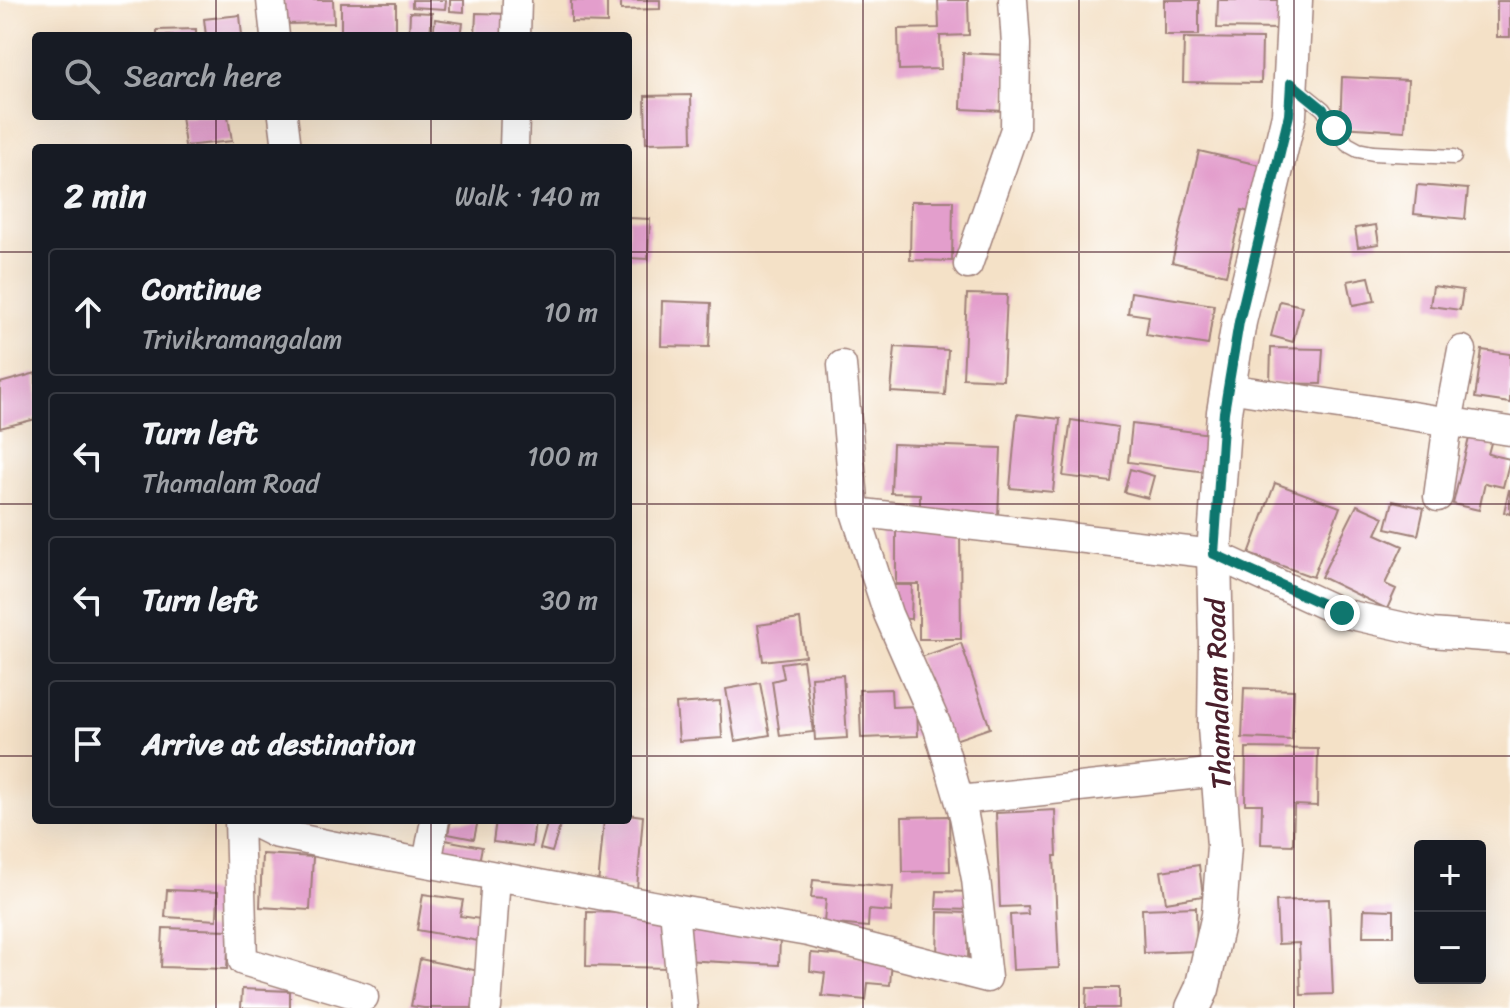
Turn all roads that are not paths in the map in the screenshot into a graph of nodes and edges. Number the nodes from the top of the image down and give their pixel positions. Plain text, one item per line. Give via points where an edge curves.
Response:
1 (271, 0) edge
2 (517, 0) edge
3 (1013, 0) edge
4 (1295, 0) edge
5 (275, 32) edge
6 (516, 32) edge
7 (1291, 83) junction
8 (515, 120) edge
9 (514, 144) edge
10 (1454, 157) dead end
11 (968, 265) dead end
12 (1462, 350) dead end
13 (842, 365) dead end
14 (1228, 388) junction
15 (1448, 422) junction
16 (1510, 431) edge
17 (1438, 497) dead end
18 (855, 512) junction
19 (1214, 554) junction
20 (1510, 639) edge
21 (1218, 772) junction
22 (960, 800) junction
23 (239, 824) edge
24 (256, 824) edge
25 (434, 824) edge
26 (427, 863) junction
27 (496, 876) junction
28 (674, 909) junction
29 (364, 997) dead end
30 (487, 1008) edge
31 (683, 1008) edge
32 (1193, 1008) edge

1 - 5 street
2 - 6 street
3 - 11 street via 1015,129
4 - 7 street, Thamalam Road
7 - 10 lane via 1323,109 1347,144 1358,150
7 - 14 street, Thamalam Road via 1289,115
8 - 9 street
12 - 15 street
13 - 18 street
14 - 15 street
14 - 19 street, Thamalam Road
15 - 16 street
15 - 17 street
18 - 19 street
18 - 22 street
19 - 20 street via 1342,613 1431,633
19 - 21 street, Thamalam Road
21 - 22 street
21 - 32 street, Thamalam Road via 1224,846 1219,915
22 - 28 street via 987,978 808,932
23 - 29 street via 243,961
24 - 26 street via 274,833
25 - 26 street
26 - 27 street
27 - 28 street
27 - 30 street
28 - 31 street

